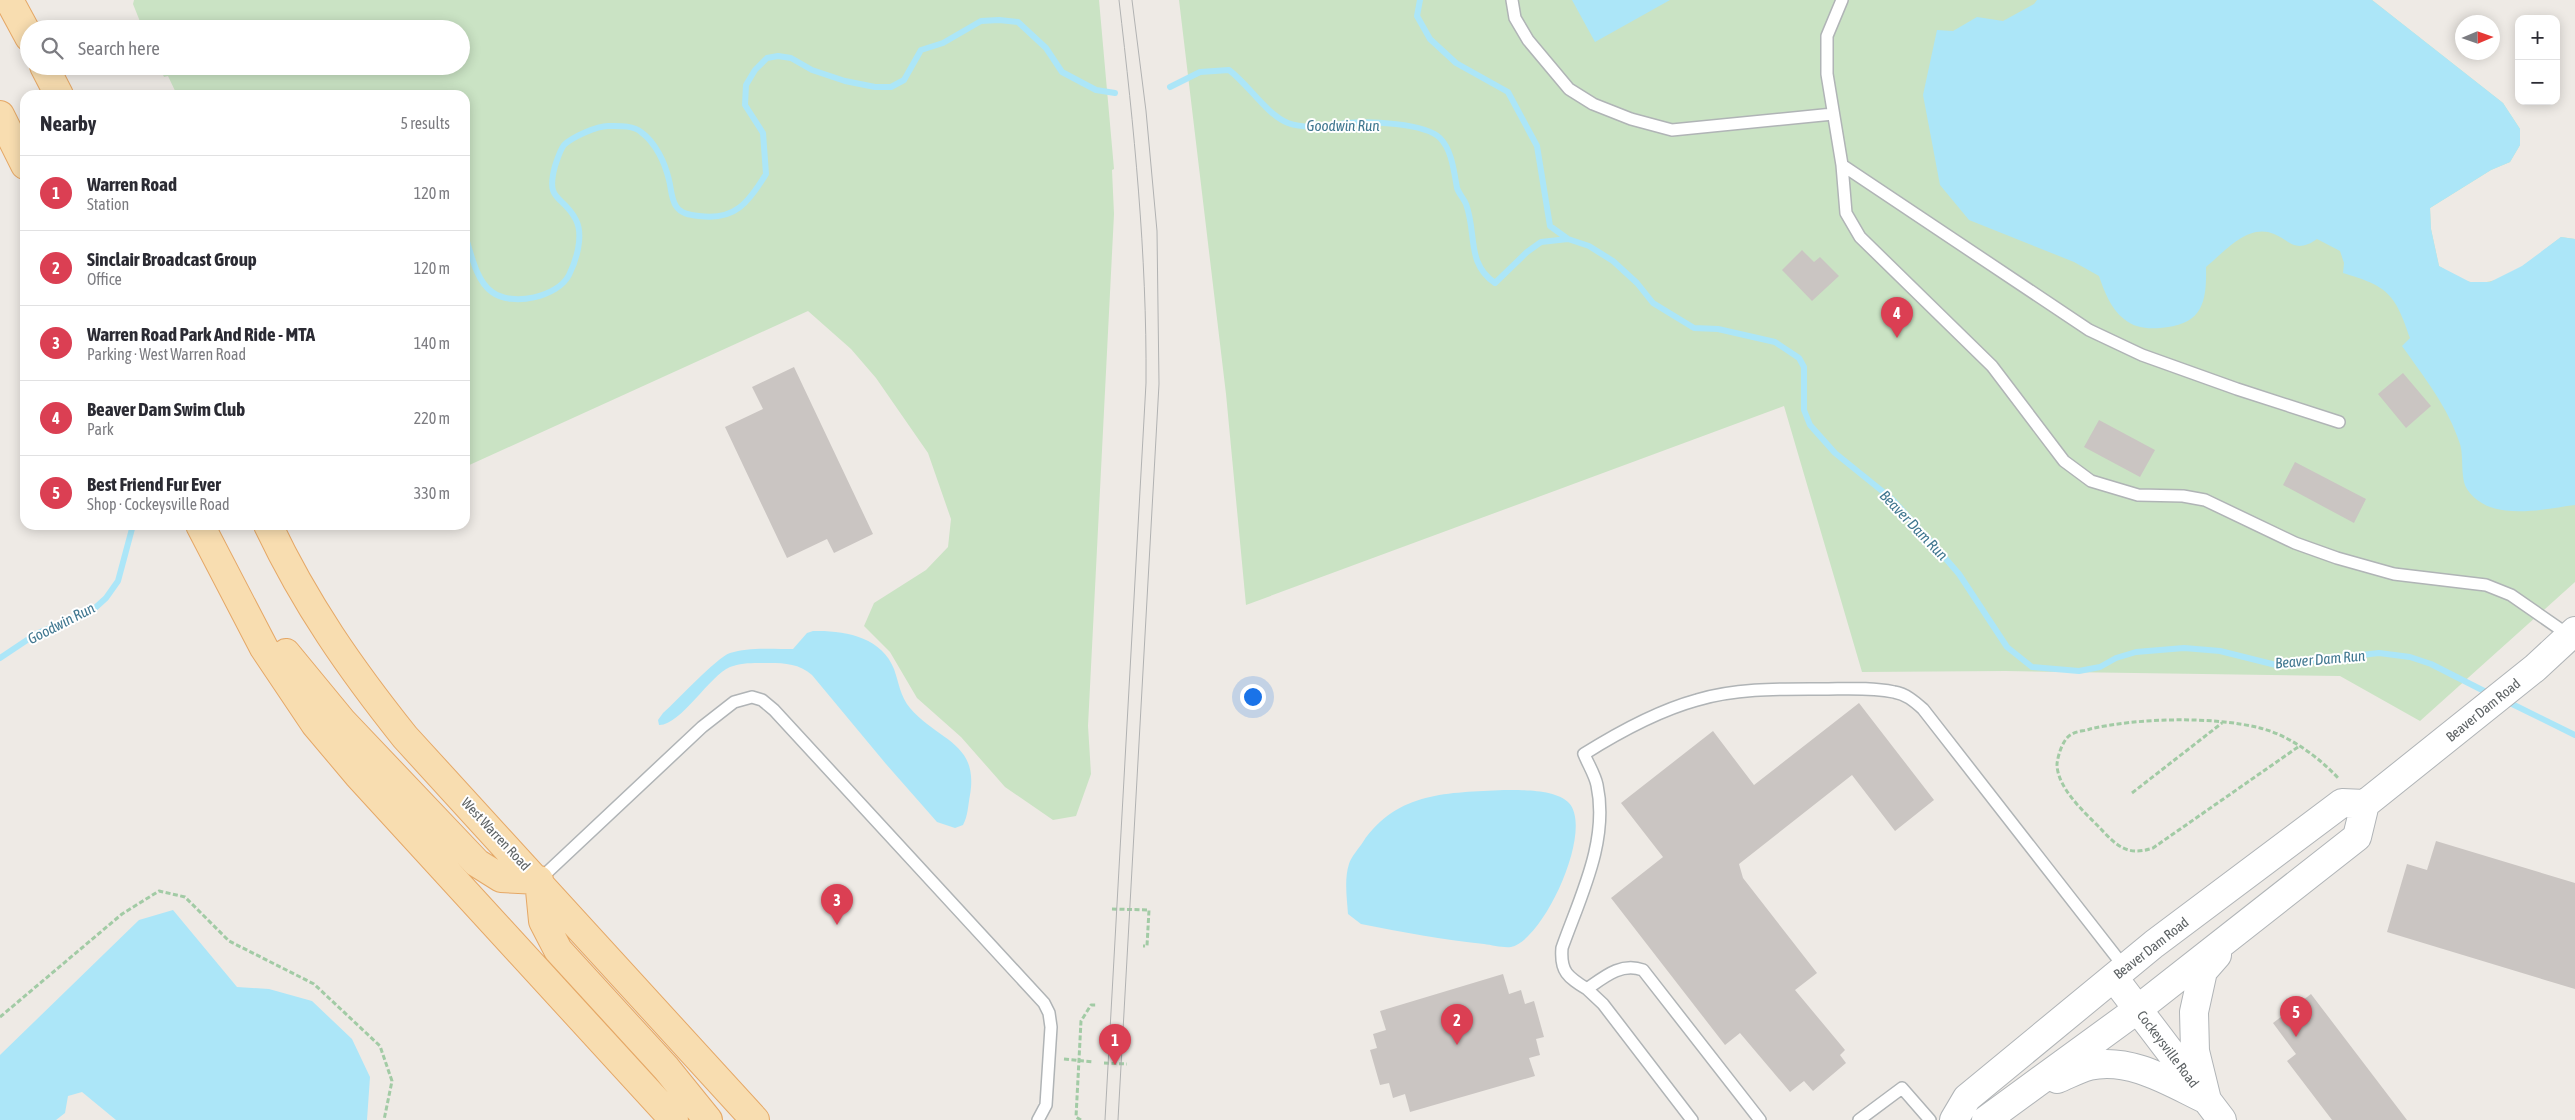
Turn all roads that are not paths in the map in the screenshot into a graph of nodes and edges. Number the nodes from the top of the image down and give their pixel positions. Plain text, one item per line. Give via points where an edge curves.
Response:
1 (9, 0) edge
2 (1512, 0) edge
3 (1842, 0) edge
4 (20, 20) edge
5 (49, 75) edge
6 (56, 90) edge
7 (1833, 114) junction
8 (0, 115) edge
9 (20, 155) edge
10 (1842, 166) junction
11 (2339, 422) dead end
12 (271, 530) edge
13 (204, 535) edge
14 (232, 588) junction
15 (2572, 634) edge
16 (2364, 804) junction
17 (539, 880) junction
18 (2247, 923) junction
19 (2120, 973) junction
20 (1587, 990) junction
21 (2138, 1009) junction
22 (2023, 1092) junction
23 (2214, 1110) edge
24 (674, 1120) edge
25 (708, 1120) edge
26 (755, 1120) edge
27 (1038, 1120) edge
28 (1692, 1120) edge
29 (1760, 1120) edge
30 (1859, 1120) edge
31 (1930, 1120) edge
32 (1954, 1120) edge
33 (1986, 1120) edge

1 - 4 main road
2 - 7 lane via 1515,18 1528,40 1569,90 1593,104 1631,119 1672,130
3 - 7 lane via 1827,36 1827,74
5 - 6 main road
7 - 10 lane
8 - 9 main road
10 - 11 lane via 2089,330 2142,355
10 - 15 lane via 1846,213 1860,237 1992,366 2064,462 2091,482 2138,495 2205,500 2295,543 2394,574 2486,585 2511,595
12 - 17 main road, West Warren Road via 318,618 364,685 412,744
13 - 14 main road
14 - 17 main road via 342,721 477,863 502,878
14 - 24 main road via 264,648 315,724
15 - 16 main road, Beaver Dam Road via 2535,668
16 - 18 main road via 2357,837
16 - 19 main road, Beaver Dam Road via 2342,803
17 - 25 main road via 543,922 558,950 666,1068
17 - 26 main road, West Warren Road
17 - 27 lane via 702,727 734,702 752,697 762,700 1044,1003 1051,1027 1046,1105
18 - 21 main road
18 - 23 main road via 2203,971 2198,992 2193,1032 2195,1051
19 - 20 lane via 1911,698 1895,692 1863,689 1784,689 1720,694 1695,700 1622,730 1584,754 1597,784 1598,842 1562,948 1561,961 1567,977
19 - 21 main road, Cockeysville Road
19 - 32 main road, Beaver Dam Road via 1967,1098
20 - 28 lane via 1603,1004
20 - 29 lane via 1622,968 1633,966 1643,970
21 - 22 main road
21 - 23 main road, Cockeysville Road
22 - 23 main road via 2091,1066 2111,1066 2149,1073
22 - 33 main road
30 - 31 lane via 1902,1088

